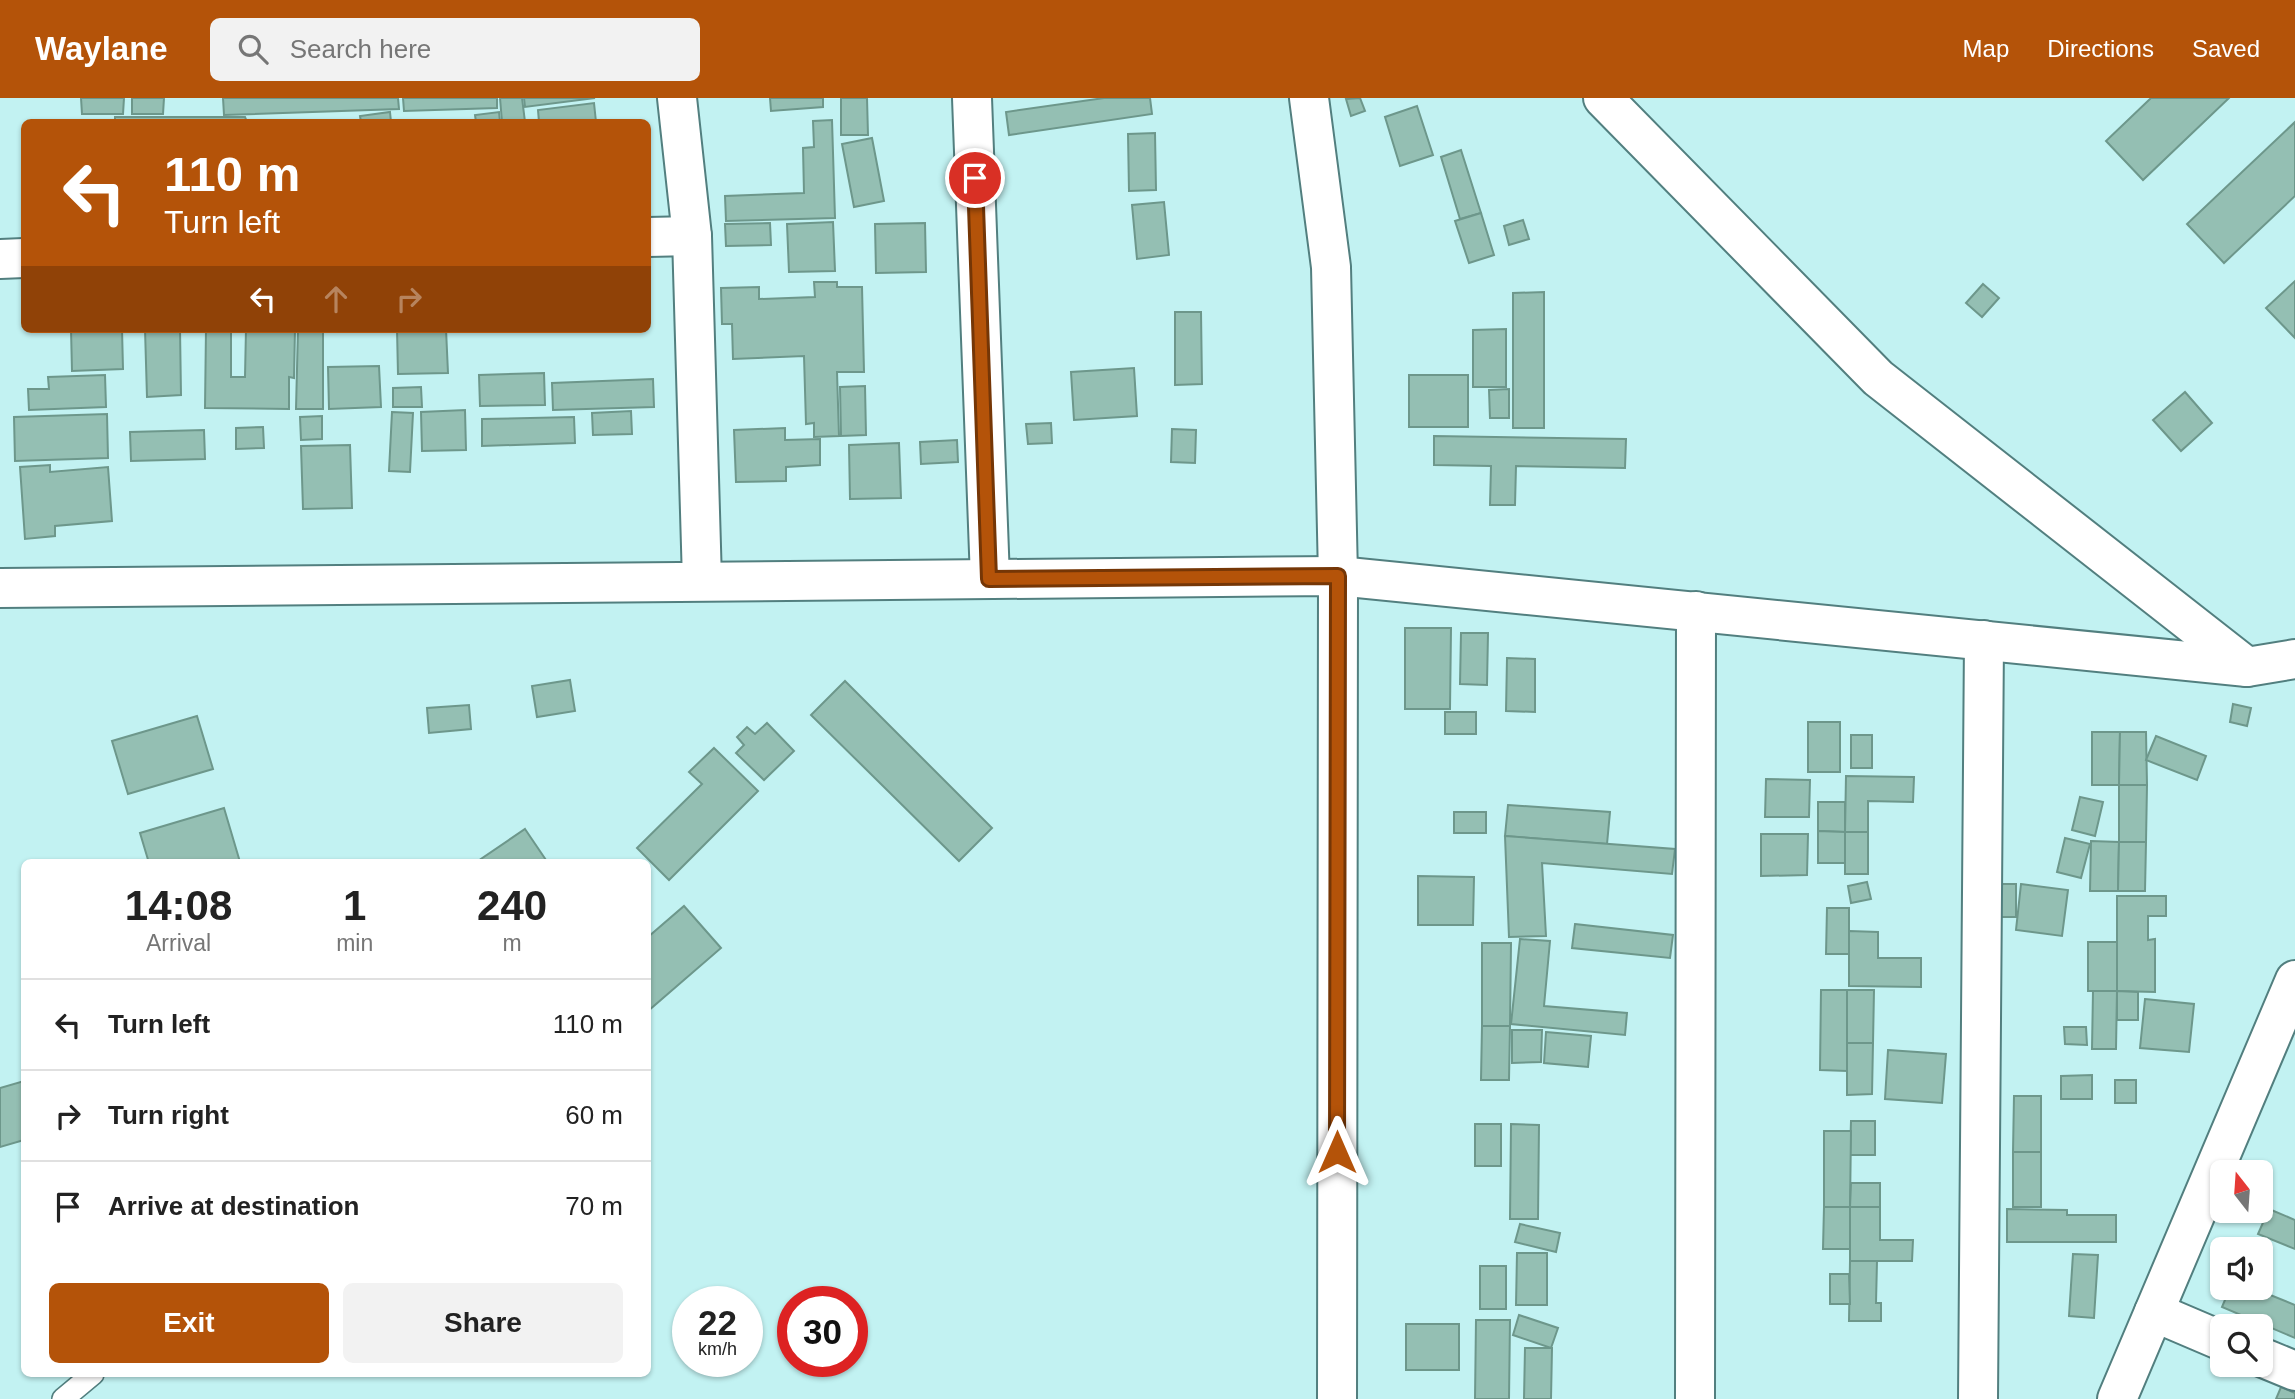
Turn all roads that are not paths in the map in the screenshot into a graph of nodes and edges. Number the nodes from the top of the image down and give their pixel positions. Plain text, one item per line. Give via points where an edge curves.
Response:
1 (677, 98) edge
2 (972, 98) edge
3 (1309, 98) edge
4 (1603, 98) edge
5 (692, 236) junction
6 (651, 237) edge
7 (21, 258) edge
8 (0, 259) edge
9 (1338, 576) junction
10 (989, 579) junction
11 (702, 582) junction
12 (0, 588) edge
13 (1696, 611) junction
14 (1984, 640) junction
15 (2295, 659) edge
16 (2247, 667) junction
17 (2295, 980) edge
18 (2154, 1312) junction
19 (2210, 1336) edge
20 (2273, 1362) edge
21 (2295, 1371) edge
22 (89, 1377) edge
23 (63, 1399) edge
24 (1337, 1399) edge
25 (1695, 1399) edge
26 (1978, 1399) edge
27 (2116, 1399) edge

1 - 5 street
2 - 10 street
3 - 9 street via 1331,267
4 - 16 street via 1878,378
5 - 6 street
5 - 11 street
7 - 8 street
9 - 10 street
9 - 13 street
9 - 24 street
10 - 11 street
11 - 12 street
13 - 14 street
13 - 25 street
14 - 16 street
14 - 26 street
15 - 16 street
17 - 18 street
18 - 19 street
18 - 27 street
20 - 21 street
22 - 23 lane

